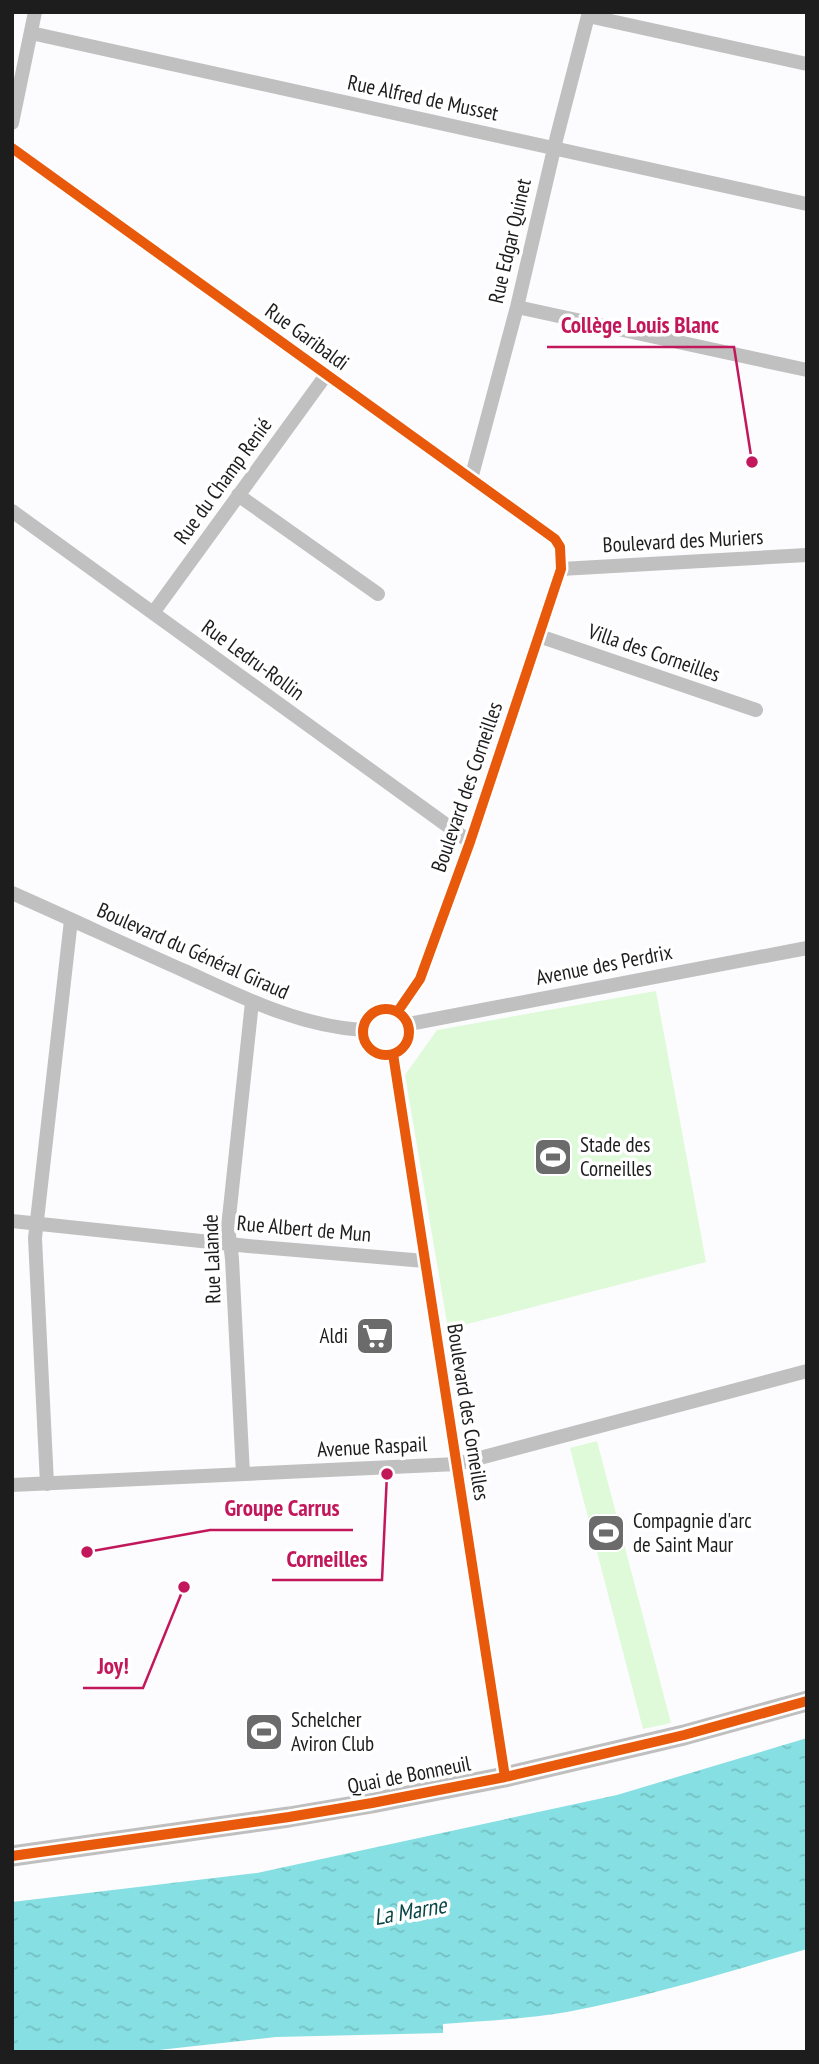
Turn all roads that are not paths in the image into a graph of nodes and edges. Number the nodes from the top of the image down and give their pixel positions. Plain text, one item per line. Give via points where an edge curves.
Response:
1 (35, 12) edge
2 (588, 14) edge
3 (31, 33) junction
4 (807, 64) edge
5 (12, 123) edge
6 (12, 148) edge
7 (554, 149) junction
8 (807, 204) edge
9 (517, 307) junction
10 (807, 370) edge
11 (326, 375) junction
12 (471, 479) junction
13 (238, 495) junction
14 (12, 511) edge
15 (807, 555) edge
16 (561, 569) junction
17 (378, 594) dead end
18 (153, 613) junction
19 (539, 636) junction
20 (757, 710) dead end
21 (470, 842) junction
22 (12, 893) edge
23 (71, 920) junction
24 (807, 948) edge
25 (252, 1002) junction
26 (398, 1012) junction
27 (409, 1024) junction
28 (363, 1030) junction
29 (393, 1054) junction
30 (12, 1221) edge
31 (37, 1224) junction
32 (230, 1243) junction
33 (425, 1261) junction
34 (807, 1371) edge
35 (457, 1464) junction
36 (243, 1474) junction
37 (47, 1484) junction
38 (12, 1485) edge
39 (807, 1701) edge
40 (505, 1777) junction
41 (12, 1856) edge

1 - 3 street
2 - 4 street
2 - 7 street, Rue Edgar Quinet
3 - 5 street
3 - 7 street, Rue Alfred de Musset
6 - 11 street, Rue Garibaldi
7 - 8 street, Rue Alfred de Musset
7 - 9 street, Rue Edgar Quinet
9 - 10 street
9 - 12 street, Rue Edgar Quinet
11 - 12 street, Rue Garibaldi
11 - 13 street, Rue du Champ Renié
12 - 16 street, Rue Garibaldi via 555,539
13 - 17 street
13 - 18 street, Rue du Champ Renié
14 - 18 street, Rue Ledru-Rollin
15 - 16 street, Boulevard des Muriers
16 - 19 street, Boulevard des Corneilles
18 - 21 street, Rue Ledru-Rollin
19 - 20 street, Villa des Corneilles
19 - 21 street, Boulevard des Corneilles
21 - 26 street, Boulevard des Corneilles via 420,979
22 - 23 street, Boulevard du Général Giraud
23 - 25 street, Boulevard du Général Giraud
23 - 31 street
24 - 27 street, Avenue des Perdrix
25 - 28 street, Boulevard du Général Giraud via 299,1020
25 - 32 street, Rue Lalande
26 - 27 street
26 - 28 street via 375,1011
27 - 29 street via 405,1046
28 - 29 street via 371,1050
29 - 33 street, Boulevard des Corneilles
30 - 31 street, Rue Albert de Mun
31 - 32 street, Rue Albert de Mun
31 - 37 street
32 - 33 street, Rue Albert de Mun
32 - 36 street, Rue Lalande
33 - 35 street, Boulevard des Corneilles
34 - 35 street, Avenue Raspail
35 - 36 street, Avenue Raspail
35 - 40 street, Boulevard des Corneilles
36 - 37 street, Avenue Raspail
37 - 38 street, Avenue Raspail
39 - 40 street, Quai de Bonneuil
40 - 41 street, Quai de Bonneuil via 289,1817

